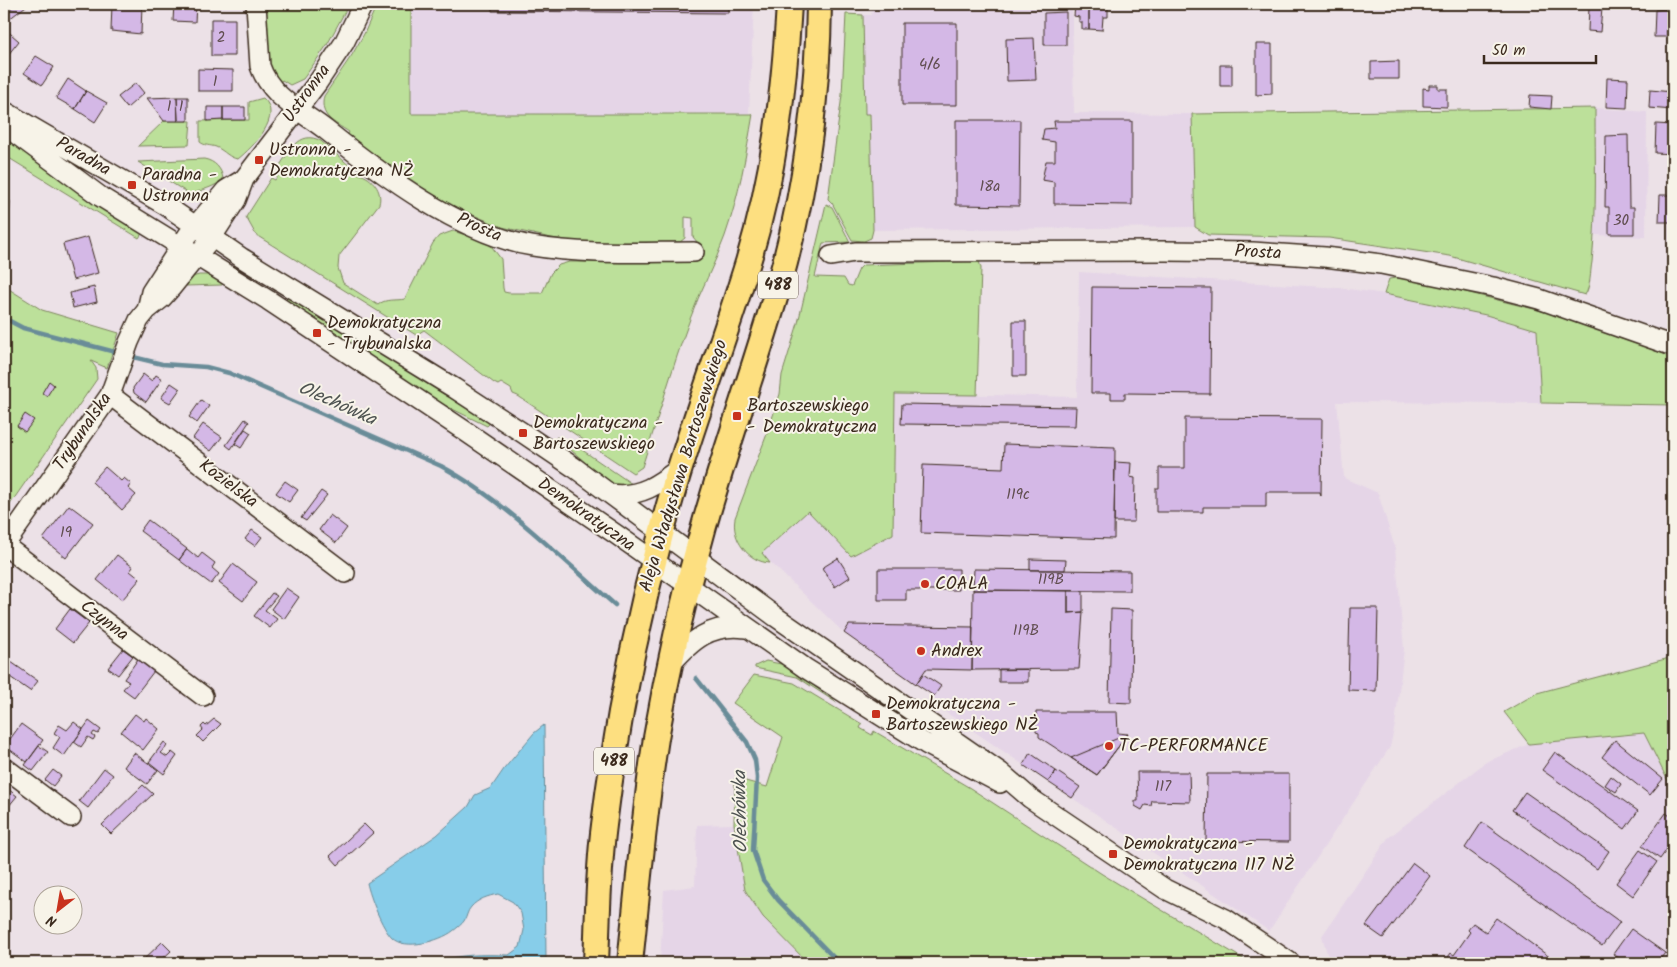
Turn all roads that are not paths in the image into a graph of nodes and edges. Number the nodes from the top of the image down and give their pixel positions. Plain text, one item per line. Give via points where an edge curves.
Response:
1 (256, 4) edge
2 (363, 4) edge
3 (789, 4) edge
4 (819, 4) edge
5 (296, 110) junction
6 (4, 111) edge
7 (4, 125) edge
8 (244, 179) junction
9 (195, 226) junction
10 (212, 237) junction
11 (180, 245) junction
12 (694, 252) dead end
13 (197, 256) junction
14 (831, 256) dead end
15 (147, 310) junction
16 (1673, 346) edge
17 (110, 396) junction
18 (681, 466) junction
19 (611, 494) junction
20 (661, 533) junction
21 (4, 546) edge
22 (695, 558) junction
23 (654, 561) junction
24 (345, 573) dead end
25 (688, 586) junction
26 (746, 628) junction
27 (670, 665) junction
28 (203, 696) dead end
29 (4, 767) edge
30 (1030, 798) junction
31 (71, 817) dead end
32 (596, 963) edge
33 (630, 963) edge
34 (1291, 963) edge

1 - 5 street, Prosta via 258,58 262,75 273,91
2 - 5 street, Ustronna via 344,43
3 - 18 main road, Aleja Władysława Bartoszewskiego / 488 via 782,97 767,186 748,260
4 - 22 main road, Aleja Władysława Bartoszewskiego / 488 via 811,130 793,226 780,279
5 - 8 street, Ustronna
5 - 12 street, Prosta via 373,168 444,212 488,234 557,250
6 - 9 street, Paradna
7 - 11 street, Paradna via 101,197
8 - 9 street, Ustronna via 226,190
8 - 10 street, Ustronna via 236,200
9 - 10 street, Paradna
9 - 11 street, Trybunalska
10 - 13 street, Trybunalska
10 - 19 street, Demokratyczna via 454,388
11 - 13 street, Paradna
11 - 15 street, Trybunalska via 151,292
13 - 15 street, Trybunalska via 162,298
13 - 23 street, Demokratyczna via 268,300
14 - 16 street, Prosta via 862,252 1166,251 1325,257 1381,264 1493,287
15 - 17 street, Trybunalska via 129,342
17 - 21 street, Trybunalska
17 - 24 street, Kozielska
18 - 19 street via 647,490 628,495
18 - 20 main road, Aleja Władysława Bartoszewskiego / 488
19 - 20 street, Demokratyczna
20 - 22 street, Demokratyczna
20 - 23 main road, Aleja Władysława Bartoszewskiego / 488
21 - 28 street, Czynna
22 - 25 main road, Aleja Władysława Bartoszewskiego / 488
22 - 30 street, Demokratyczna via 1000,772
23 - 25 street, Demokratyczna
23 - 32 main road, Aleja Władysława Bartoszewskiego / 488 via 617,736 604,827
25 - 26 street, Demokratyczna
25 - 27 main road, Aleja Władysława Bartoszewskiego / 488
26 - 27 street via 710,631 689,645
26 - 30 street, Demokratyczna via 926,744
27 - 33 main road, Aleja Władysława Bartoszewskiego / 488 via 652,768
29 - 31 street
30 - 34 street, Demokratyczna via 1165,889 1226,919

